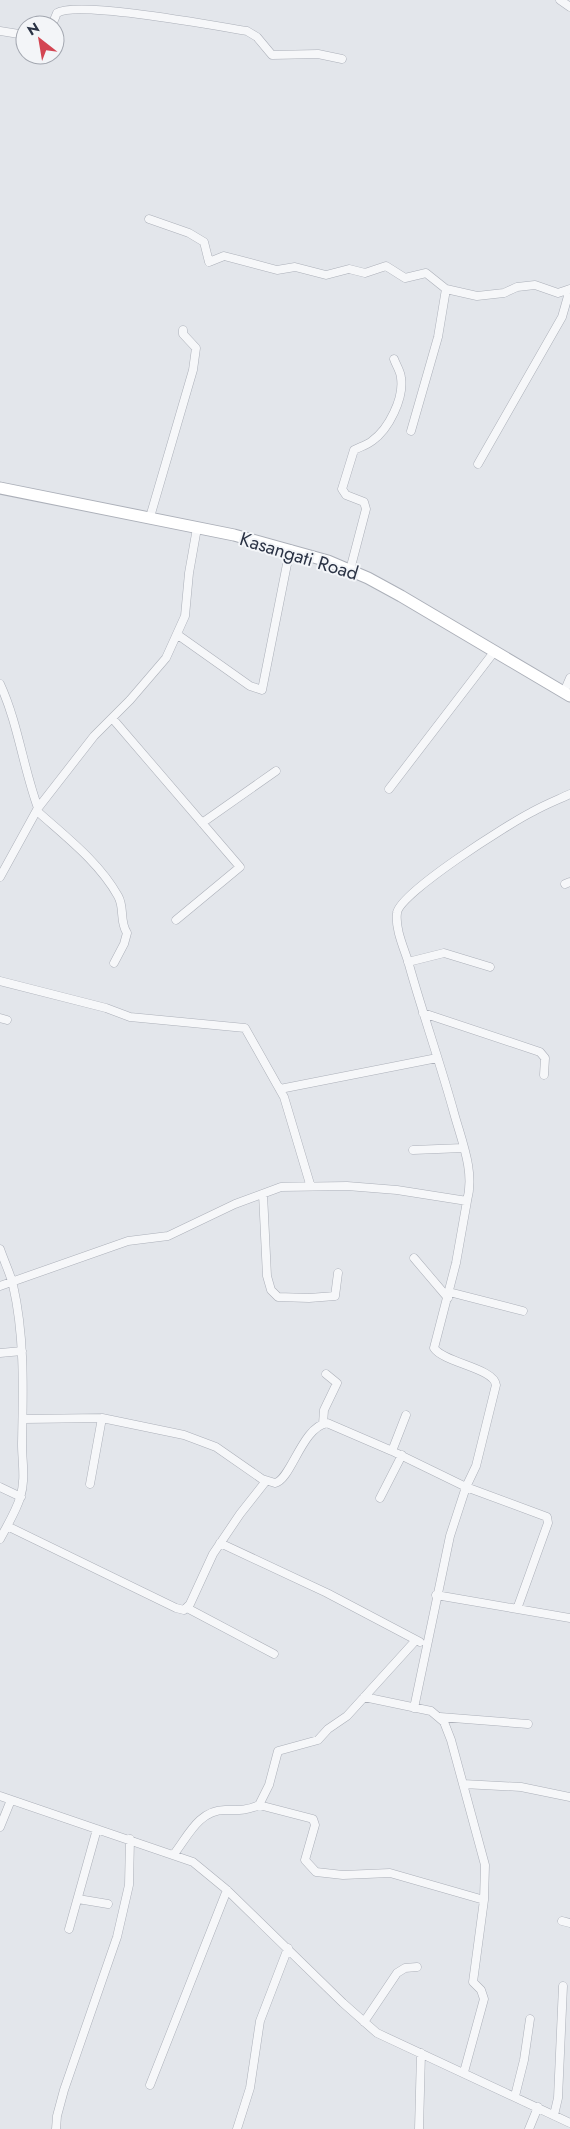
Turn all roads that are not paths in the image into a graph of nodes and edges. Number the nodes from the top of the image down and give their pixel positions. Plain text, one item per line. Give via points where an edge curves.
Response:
1 (560, 0) edge
2 (570, 7) edge
3 (56, 15) edge
4 (0, 31) edge
5 (15, 34) edge
6 (342, 59) dead end
7 (149, 219) dead end
8 (446, 289) junction
9 (570, 289) edge
10 (183, 330) dead end
11 (394, 359) dead end
12 (411, 431) dead end
13 (478, 464) dead end
14 (0, 488) edge
15 (150, 517) junction
16 (198, 528) junction
17 (290, 549) junction
18 (350, 570) junction
19 (178, 635) junction
20 (494, 652) junction
21 (570, 678) edge
22 (0, 684) edge
23 (567, 694) edge
24 (112, 718) junction
25 (276, 771) dead end
26 (389, 789) dead end
27 (570, 794) edge
28 (38, 810) junction
29 (202, 824) junction
30 (0, 877) edge
31 (176, 920) dead end
32 (408, 962) junction
33 (114, 963) dead end
34 (490, 967) dead end
35 (0, 981) edge
36 (423, 1013) junction
37 (437, 1058) junction
38 (544, 1075) dead end
39 (280, 1088) junction
40 (463, 1148) junction
41 (413, 1150) dead end
42 (310, 1184) junction
43 (263, 1194) junction
44 (467, 1201) junction
45 (0, 1249) edge
46 (414, 1258) dead end
47 (338, 1273) dead end
48 (12, 1283) junction
49 (0, 1286) edge
50 (449, 1295) junction
51 (523, 1311) dead end
52 (22, 1351) junction
53 (0, 1353) edge
54 (326, 1374) dead end
55 (406, 1415) dead end
56 (102, 1418) junction
57 (24, 1419) junction
58 (322, 1424) junction
59 (392, 1450) junction
60 (402, 1455) junction
61 (266, 1481) junction
62 (90, 1484) dead end
63 (0, 1487) edge
64 (466, 1487) junction
65 (21, 1497) junction
66 (380, 1498) dead end
67 (7, 1526) junction
68 (0, 1538) edge
69 (220, 1543) junction
70 (436, 1595) junction
71 (188, 1608) junction
72 (516, 1609) junction
73 (570, 1618) edge
74 (416, 1640) junction
75 (426, 1646) junction
76 (274, 1654) dead end
77 (364, 1697) junction
78 (414, 1708) junction
79 (440, 1717) junction
80 (528, 1724) dead end
81 (463, 1784) junction
82 (0, 1796) edge
83 (570, 1797) edge
84 (11, 1800) junction
85 (259, 1805) junction
86 (0, 1827) edge
87 (97, 1829) junction
88 (130, 1839) junction
89 (174, 1854) junction
90 (228, 1890) junction
91 (78, 1899) junction
92 (484, 1900) junction
93 (108, 1904) dead end
94 (69, 1929) dead end
95 (288, 1948) junction
96 (417, 1967) dead end
97 (563, 1986) dead end
98 (530, 2019) dead end
99 (364, 2022) junction
100 (422, 2054) junction
101 (464, 2072) junction
102 (150, 2085) dead end
103 (515, 2096) junction
104 (538, 2107) junction
105 (554, 2115) junction
106 (570, 2123) edge
107 (56, 2129) edge
108 (237, 2129) edge
109 (420, 2129) edge
110 (529, 2129) edge

1 - 2 street
3 - 6 street via 67,9 158,16 247,30 272,55 318,54
4 - 5 street
7 - 8 street via 189,233 204,242 209,262 224,256 277,270 295,267 326,275 349,269 365,273 386,266 406,278 426,272
8 - 9 street via 477,296 504,293 517,286 535,285 558,293
8 - 12 street via 438,337
9 - 13 street via 562,317
10 - 15 street via 196,348 193,370
11 - 18 street via 401,377 400,394 394,410 385,429 372,442 354,450 342,489 346,495 364,502 366,509
14 - 15 street, Kasangati Road
15 - 16 street, Kasangati Road
16 - 17 street, Kasangati Road
16 - 19 street via 185,616
17 - 18 street, Kasangati Road
17 - 19 street via 262,690 250,686
18 - 20 street, Kasangati Road via 424,609
19 - 24 street via 166,658
20 - 23 street, Kasangati Road
20 - 26 street
21 - 23 street
22 - 28 street via 8,700
24 - 28 street via 94,736
24 - 29 street
25 - 29 street
27 - 32 street via 502,830 447,866 403,901 397,911 398,924
28 - 30 street
28 - 33 street via 92,863 119,897 124,909 122,924 127,933
29 - 31 street via 240,866
32 - 34 street via 444,953
32 - 36 street
35 - 39 street via 130,1017 245,1028
36 - 37 street
36 - 38 street via 540,1052 545,1058
37 - 39 street
37 - 40 street
39 - 42 street
40 - 41 street
40 - 44 street via 471,1179
42 - 43 street via 280,1186
42 - 44 street via 397,1190
43 - 47 street via 267,1276 271,1290 278,1297 335,1296
43 - 48 street via 168,1236 128,1241
44 - 50 street
45 - 48 street
46 - 50 street
48 - 49 street
48 - 52 street
50 - 51 street
50 - 64 street via 435,1350 491,1377 496,1385 476,1466
52 - 53 street
52 - 57 street
54 - 58 street via 337,1384 324,1410
55 - 59 street
56 - 57 street
56 - 61 street via 184,1435 216,1447
56 - 62 street
57 - 65 street
58 - 59 street via 327,1423
58 - 61 street via 293,1457 286,1476 274,1483
59 - 60 street
60 - 64 street
60 - 66 street
61 - 69 street
63 - 65 street
64 - 70 street
64 - 72 street via 547,1517 548,1523
65 - 67 street
67 - 68 street
67 - 71 street via 176,1608
69 - 71 street
69 - 74 street via 327,1593
70 - 72 street
70 - 75 street
71 - 76 street
72 - 73 street
74 - 75 street
74 - 77 street
75 - 78 street
77 - 78 street
77 - 85 street via 318,1740 278,1751 269,1785
78 - 79 street via 431,1711
79 - 80 street
79 - 81 street via 452,1740
81 - 83 street via 521,1787
81 - 92 street via 486,1865
82 - 84 street
84 - 86 street
84 - 87 street
85 - 89 street via 244,1811 207,1814
85 - 92 street via 313,1819 315,1825 305,1860 316,1872 343,1875 390,1873
87 - 88 street
87 - 91 street
88 - 89 street
88 - 107 street via 130,1885 119,1929 66,2082
89 - 90 street via 193,1862
90 - 95 street
90 - 102 street
91 - 93 street
91 - 94 street
92 - 101 street via 473,1982 484,1999
95 - 99 street
95 - 108 street via 260,2021 250,2088
96 - 99 street via 397,1973
97 - 105 street via 558,2098
98 - 103 street
99 - 100 street via 388,2039
100 - 101 street
100 - 109 street
101 - 103 street
103 - 104 street
104 - 105 street
104 - 110 street
105 - 106 street

